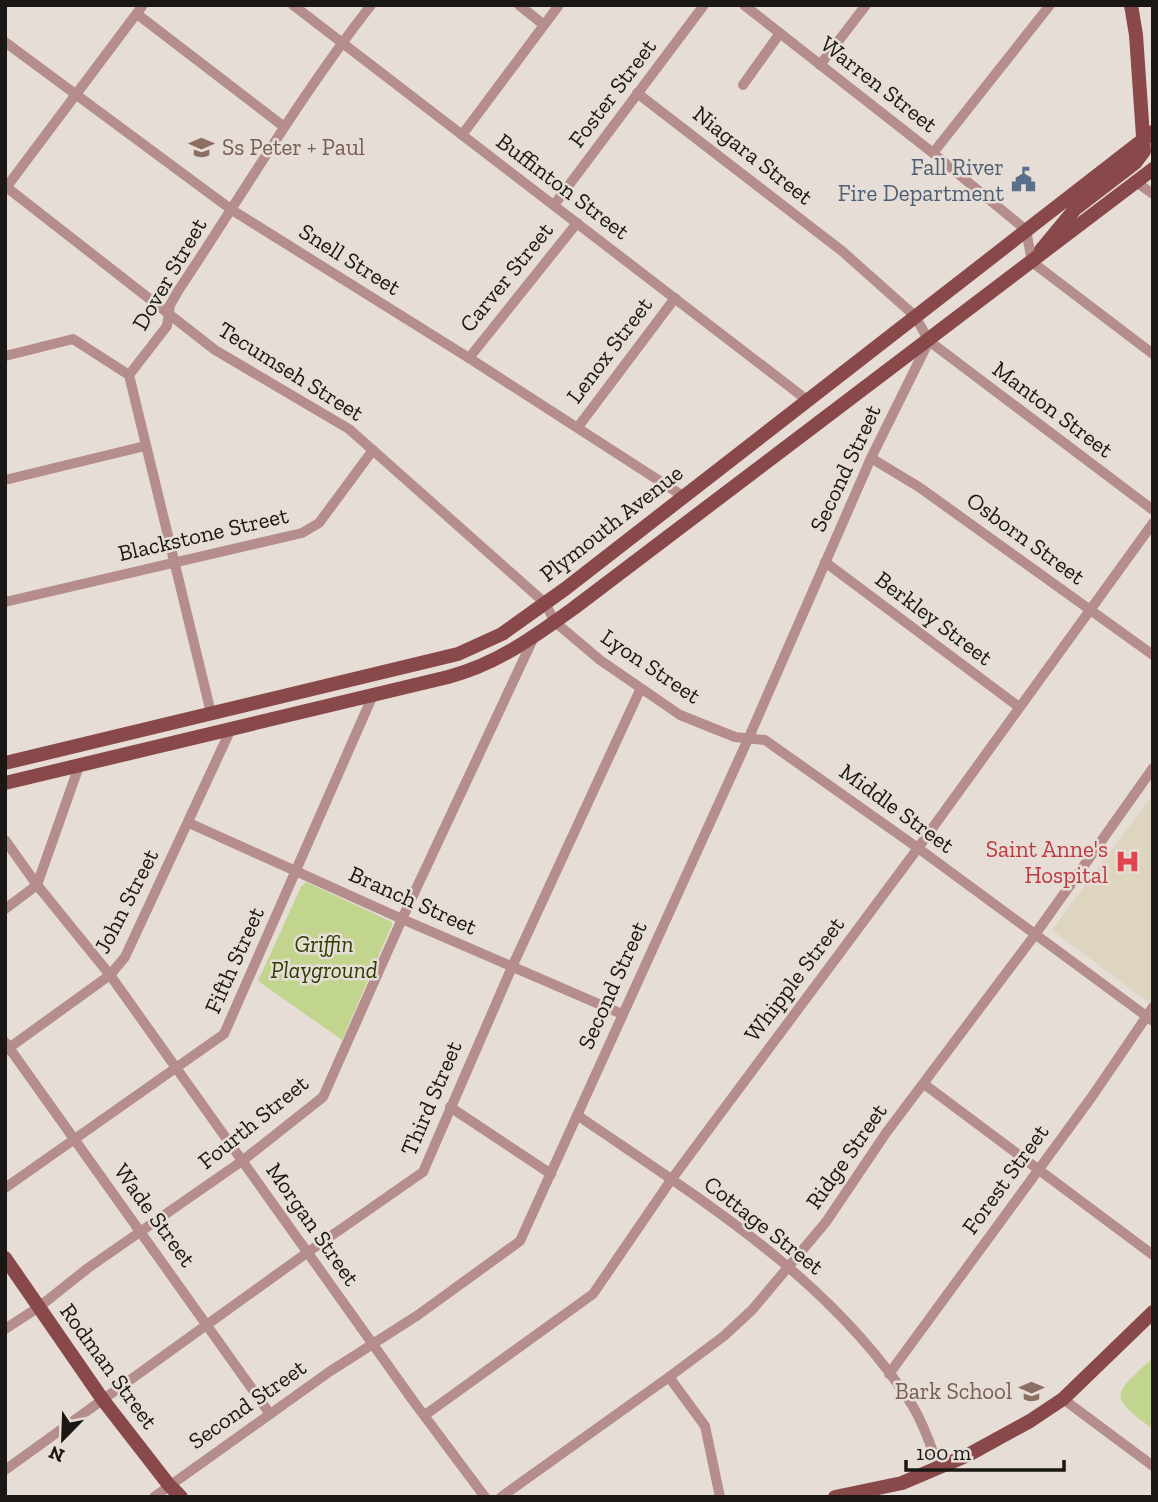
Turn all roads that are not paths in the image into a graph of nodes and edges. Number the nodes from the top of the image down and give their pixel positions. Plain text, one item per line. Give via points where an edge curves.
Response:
1 (293, 5) edge
2 (371, 5) edge
3 (519, 5) edge
4 (559, 5) edge
5 (704, 5) edge
6 (744, 5) edge
7 (866, 5) edge
8 (1050, 5) edge
9 (1130, 6) edge
10 (140, 10) edge
11 (544, 25) junction
12 (780, 33) junction
13 (5, 42) edge
14 (342, 42) junction
15 (820, 65) junction
16 (743, 85) dead end
17 (637, 93) junction
18 (75, 96) junction
19 (284, 126) junction
20 (462, 135) junction
21 (1148, 136) edge
22 (933, 153) junction
23 (1153, 169) edge
24 (1136, 182) junction
25 (6, 187) edge
26 (1153, 194) edge
27 (554, 205) junction
28 (232, 210) junction
29 (577, 223) junction
30 (1026, 230) junction
31 (1031, 262) junction
32 (675, 298) junction
33 (169, 315) junction
34 (915, 316) junction
35 (929, 341) junction
36 (1153, 354) edge
37 (5, 356) edge
38 (469, 358) junction
39 (129, 375) junction
40 (807, 400) junction
41 (578, 427) junction
42 (145, 446) junction
43 (373, 450) junction
44 (872, 458) junction
45 (5, 480) edge
46 (683, 496) junction
47 (1153, 510) edge
48 (1153, 523) edge
49 (173, 562) junction
50 (825, 562) junction
51 (5, 602) edge
52 (545, 603) junction
53 (1090, 610) junction
54 (555, 622) junction
55 (534, 637) junction
56 (1153, 656) edge
57 (640, 690) junction
58 (373, 695) junction
59 (1019, 708) junction
60 (211, 713) junction
61 (231, 729) junction
62 (749, 737) junction
63 (5, 763) edge
64 (79, 766) junction
65 (1153, 768) edge
66 (5, 783) edge
67 (189, 823) junction
68 (5, 840) edge
69 (918, 848) junction
70 (297, 871) junction
71 (37, 885) junction
72 (5, 909) edge
73 (402, 919) junction
74 (1034, 936) junction
75 (512, 967) junction
76 (110, 975) junction
77 (622, 1014) junction
78 (1150, 1015) edge
79 (7, 1047) edge
80 (177, 1069) junction
81 (924, 1084) junction
82 (450, 1107) junction
83 (577, 1115) junction
84 (75, 1139) junction
85 (242, 1161) junction
86 (1038, 1168) junction
87 (551, 1174) junction
88 (671, 1180) junction
89 (5, 1188) edge
90 (141, 1233) junction
91 (308, 1252) junction
92 (1153, 1255) edge
93 (5, 1258) edge
94 (790, 1267) junction
95 (39, 1307) junction
96 (1153, 1312) edge
97 (207, 1325) junction
98 (5, 1329) edge
99 (372, 1344) junction
100 (889, 1374) junction
101 (669, 1377) junction
102 (1063, 1399) junction
103 (103, 1400) junction
104 (270, 1414) junction
105 (425, 1415) junction
106 (1153, 1466) edge
107 (939, 1468) junction
108 (5, 1470) edge
109 (169, 1485) junction
110 (902, 1490) edge
111 (154, 1497) edge
112 (181, 1497) edge
113 (485, 1497) edge
114 (501, 1497) edge
115 (720, 1497) edge
116 (835, 1497) edge

1 - 14 street, Buffinton Street
2 - 14 street, Dover Street
3 - 11 street
4 - 11 street
5 - 17 street, Foster Street
6 - 12 street, Warren Street
7 - 15 street
8 - 22 street
9 - 21 main road
10 - 18 street
10 - 19 street
11 - 20 street
12 - 15 street, Warren Street
12 - 16 street
13 - 18 street, Snell Street
14 - 19 street, Dover Street
14 - 20 street, Buffinton Street
15 - 22 street, Warren Street
17 - 27 street, Foster Street
17 - 34 street, Niagara Street via 842,251
18 - 25 street
18 - 28 street, Snell Street
19 - 28 street, Dover Street
20 - 27 street, Buffinton Street
21 - 30 main road, Plymouth Avenue
21 - 31 main road via 1139,159 1075,209
22 - 30 street, Warren Street
23 - 24 main road, Plymouth Avenue
24 - 26 street
24 - 31 main road, Plymouth Avenue
25 - 33 street, Tecumseh Street
27 - 29 street, Buffinton Street
28 - 33 street, Dover Street via 178,291
28 - 38 street, Snell Street
29 - 32 street, Buffinton Street
29 - 38 street, Carver Street
30 - 31 street
30 - 34 main road, Plymouth Avenue
31 - 35 main road, Plymouth Avenue
31 - 36 street
32 - 40 street, Buffinton Street
32 - 41 street, Lenox Street
33 - 39 street, Dover Street via 167,326
33 - 43 street, Tecumseh Street via 215,350 338,422
34 - 35 street, Niagara Street
34 - 40 main road, Plymouth Avenue
35 - 44 street, Second Street
35 - 47 street, Manton Street
35 - 54 main road, Plymouth Avenue
37 - 39 street via 73,339
38 - 41 street, Snell Street
39 - 42 street
40 - 46 main road, Plymouth Avenue
41 - 46 street, Snell Street
42 - 45 street
42 - 49 street
43 - 49 street, Blackstone Street via 319,523 302,533
43 - 52 street, Tecumseh Street
44 - 50 street, Second Street
44 - 53 street, Osborn Street via 919,486
46 - 52 main road, Plymouth Avenue
48 - 53 street, Whipple Street
49 - 51 street, Blackstone Street
49 - 60 street
50 - 59 street, Berkley Street
50 - 62 street, Second Street
52 - 54 street, Lyon Street
52 - 60 main road, Plymouth Avenue via 502,634 467,651
53 - 56 street, Osborn Street
53 - 59 street, Whipple Street
54 - 55 main road, Plymouth Avenue
54 - 57 street, Lyon Street
55 - 58 main road, Plymouth Avenue via 474,670
55 - 73 street, Fourth Street
57 - 62 street, Lyon Street via 680,715 735,737
57 - 75 street, Third Street
58 - 61 main road, Plymouth Avenue
58 - 70 street, Fifth Street
59 - 69 street, Whipple Street
60 - 63 main road, Plymouth Avenue
61 - 64 main road, Plymouth Avenue
61 - 67 street, John Street
62 - 69 street, Middle Street via 765,740
62 - 77 street, Second Street
64 - 66 main road, Plymouth Avenue
64 - 71 street
65 - 74 street, Ridge Street
67 - 70 street, Branch Street
67 - 76 street, John Street via 125,957
68 - 71 street, Morgan Street
69 - 74 street, Middle Street
69 - 88 street, Whipple Street
70 - 73 street, Branch Street
70 - 80 street, Fifth Street via 224,1034
71 - 72 street
71 - 76 street, Morgan Street
73 - 75 street, Branch Street
73 - 85 street, Fourth Street via 323,1097
74 - 78 street, Middle Street
74 - 81 street, Ridge Street
75 - 77 street, Branch Street
75 - 82 street, Third Street
76 - 79 street, John Street
76 - 80 street, Morgan Street
77 - 83 street, Second Street
78 - 86 street, Forest Street
79 - 84 street, Wade Street
80 - 84 street, Fifth Street
80 - 85 street, Morgan Street
81 - 86 street
81 - 94 street, Ridge Street
82 - 87 street
82 - 91 street, Third Street via 423,1172
83 - 87 street, Second Street
83 - 88 street, Cottage Street
84 - 89 street, Fifth Street
84 - 90 street, Wade Street
85 - 90 street, Fourth Street
85 - 91 street, Morgan Street
86 - 92 street
86 - 100 street, Forest Street
87 - 99 street, Second Street via 520,1241
88 - 94 street, Cottage Street
88 - 105 street, Whipple Street via 593,1294
90 - 95 street, Fourth Street
90 - 97 street, Wade Street
91 - 97 street, Third Street
91 - 99 street, Morgan Street
93 - 95 main road, Rodman Street
94 - 100 street, Cottage Street via 869,1345
94 - 101 street, Ridge Street via 724,1336
95 - 98 street, Fourth Street
95 - 103 main road, Rodman Street
96 - 102 main road
97 - 103 street, Third Street
97 - 104 street, Wade Street
99 - 104 street, Second Street
99 - 105 street, Morgan Street
100 - 107 street, Cottage Street via 912,1406
101 - 114 street, Ridge Street
101 - 115 street via 705,1426
102 - 106 street
102 - 107 main road
103 - 108 street, Third Street
103 - 109 main road, Rodman Street
104 - 109 street, Second Street
105 - 113 street, Morgan Street
107 - 110 main road
109 - 111 street, Second Street
109 - 112 main road, Rodman Street
110 - 116 main road

